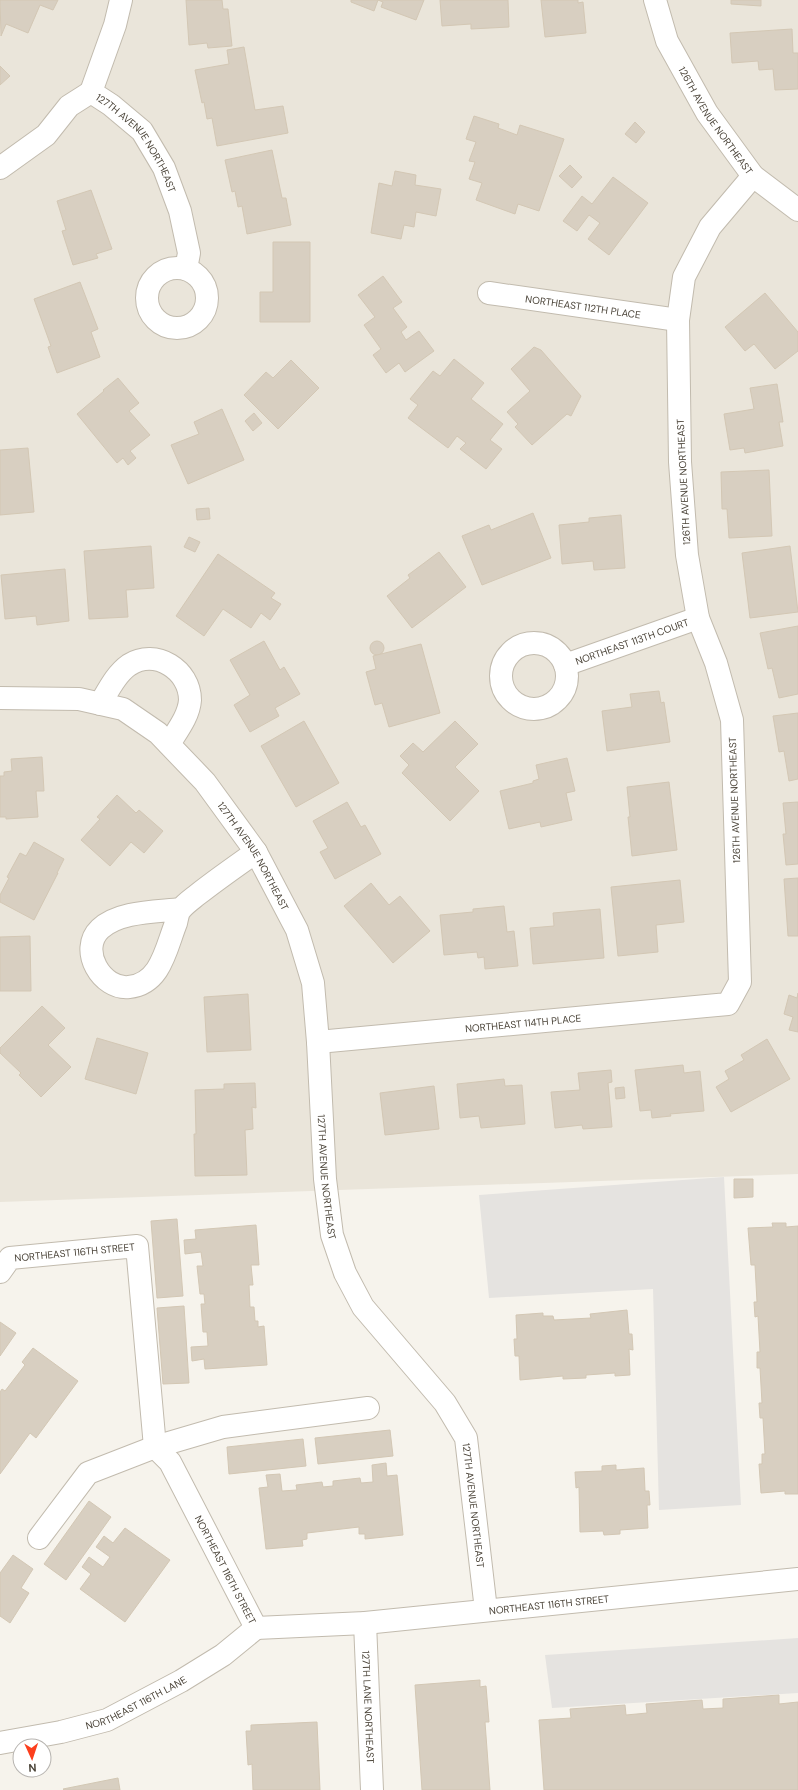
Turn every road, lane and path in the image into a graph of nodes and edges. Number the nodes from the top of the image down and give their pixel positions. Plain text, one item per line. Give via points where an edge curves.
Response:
1 (121, 0) edge
2 (655, 0) edge
3 (91, 92) junction
4 (0, 168) edge
5 (753, 176) junction
6 (798, 210) edge
7 (186, 269) dead end
8 (489, 293) dead end
9 (678, 320) junction
10 (698, 618) junction
11 (565, 665) dead end
12 (0, 698) edge
13 (100, 704) junction
14 (163, 739) junction
15 (256, 852) junction
16 (181, 909) dead end
17 (728, 1004) joint
18 (318, 1042) junction
19 (0, 1272) edge
20 (368, 1408) dead end
21 (155, 1447) junction
22 (39, 1538) dead end
23 (798, 1579) edge
24 (486, 1610) junction
25 (365, 1623) junction
26 (256, 1628) junction
27 (0, 1743) edge
28 (372, 1790) edge

1 - 3 street, 127TH AVENUE NORTHEAST via 115,25
2 - 5 street, 126TH AVENUE NORTHEAST via 667,41 707,113
3 - 4 street via 69,106 46,135
3 - 7 street, 127TH AVENUE NORTHEAST via 142,131 164,168 180,212 189,253
5 - 6 street
5 - 9 street, 126TH AVENUE NORTHEAST via 710,227 684,277
8 - 9 street, NORTHEAST 112TH PLACE
9 - 10 street, 126TH AVENUE NORTHEAST via 680,462 687,555
10 - 11 street, NORTHEAST 113TH COURT
10 - 17 street, 126TH AVENUE NORTHEAST via 716,663 732,720 740,982
12 - 13 street, 127TH AVENUE NORTHEAST via 79,699
13 - 14 street, 127TH AVENUE NORTHEAST via 123,710
13 - 14 street via 121,671 130,664 151,659 171,665 185,681 190,702 187,713
14 - 15 street, 127TH AVENUE NORTHEAST via 204,782
15 - 16 street
15 - 18 street, 127TH AVENUE NORTHEAST via 297,930 313,983
17 - 18 street, NORTHEAST 114TH PLACE
18 - 24 street, 127TH AVENUE NORTHEAST via 325,1179 332,1235 345,1273 362,1307 446,1403 466,1438
19 - 21 street, NORTHEAST 116TH STREET via 10,1258 137,1246
20 - 21 street via 223,1427
21 - 22 street via 88,1473
21 - 26 street, NORTHEAST 116TH STREET via 170,1462
23 - 24 street, NORTHEAST 116TH STREET
24 - 25 street, NORTHEAST 116TH STREET
25 - 26 street, NORTHEAST 116TH STREET
25 - 28 street, 127TH LANE NORTHEAST
26 - 27 street, NORTHEAST 116TH LANE via 223,1655 107,1720 61,1732

